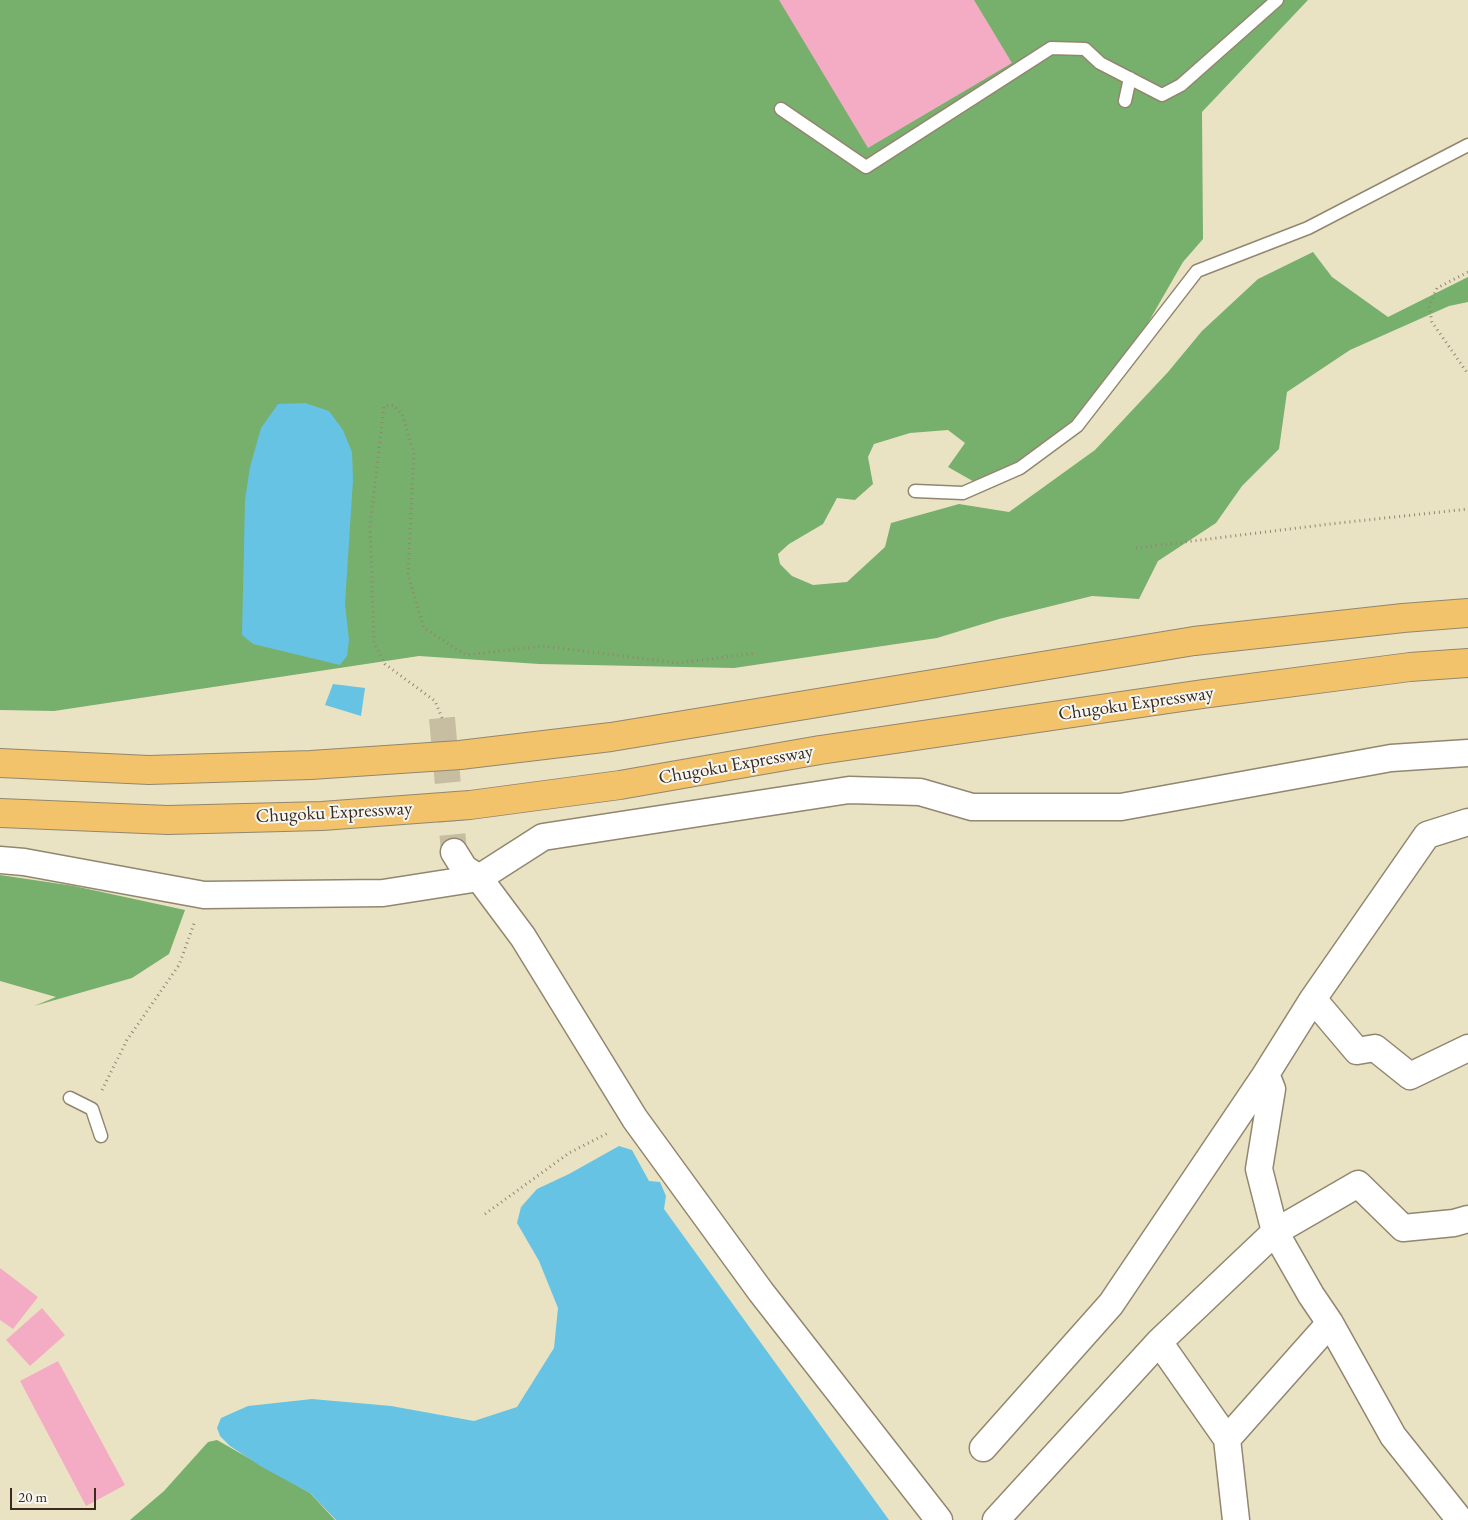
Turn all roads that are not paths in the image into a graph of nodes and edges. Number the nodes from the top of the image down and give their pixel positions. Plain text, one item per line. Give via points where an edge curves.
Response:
1 (1277, 0) edge
2 (1130, 78) junction
3 (1125, 101) dead end
4 (781, 109) dead end
5 (1468, 145) edge
6 (915, 491) dead end
7 (1468, 613) edge
8 (1468, 663) edge
9 (1468, 753) edge
10 (0, 763) edge
11 (0, 813) edge
12 (1468, 822) edge
13 (454, 852) tunnel mouth
14 (0, 860) edge
15 (479, 878) junction
16 (1313, 999) junction
17 (1468, 1048) edge
18 (1266, 1074) junction
19 (70, 1098) dead end
20 (101, 1136) dead end
21 (1468, 1219) edge
22 (1275, 1232) junction
23 (1330, 1323) junction
24 (1159, 1342) junction
25 (1227, 1439) junction
26 (984, 1448) dead end
27 (939, 1520) edge
28 (996, 1520) edge
29 (1236, 1520) edge
30 (1460, 1520) edge

1 - 2 lane via 1181,85 1162,95
2 - 3 lane
2 - 4 lane via 1100,63 1085,49 1051,48 866,166
5 - 6 lane via 1308,228 1196,271 1077,426 1020,468 963,492
7 - 10 highway via 1194,641 611,737 460,755 311,765 149,770
8 - 11 highway, Chugoku Expressway via 1410,667 1203,694 820,750 620,785 470,805 322,816 168,820
9 - 15 street via 1391,758 1121,807 972,807 920,792 849,790 543,837
12 - 16 street via 1427,835
13 - 15 street via 464,868
14 - 15 street via 204,895 383,892
15 - 27 street via 523,937 635,1119 761,1292
16 - 17 street via 1357,1051 1376,1048 1410,1076
16 - 18 street
18 - 22 street via 1272,1089 1259,1169
18 - 26 street via 1111,1304
19 - 20 lane via 92,1109
21 - 22 street via 1403,1228 1358,1184
22 - 23 street
22 - 24 street
23 - 25 street
23 - 30 street via 1393,1436
24 - 25 street
24 - 28 street
25 - 29 street

